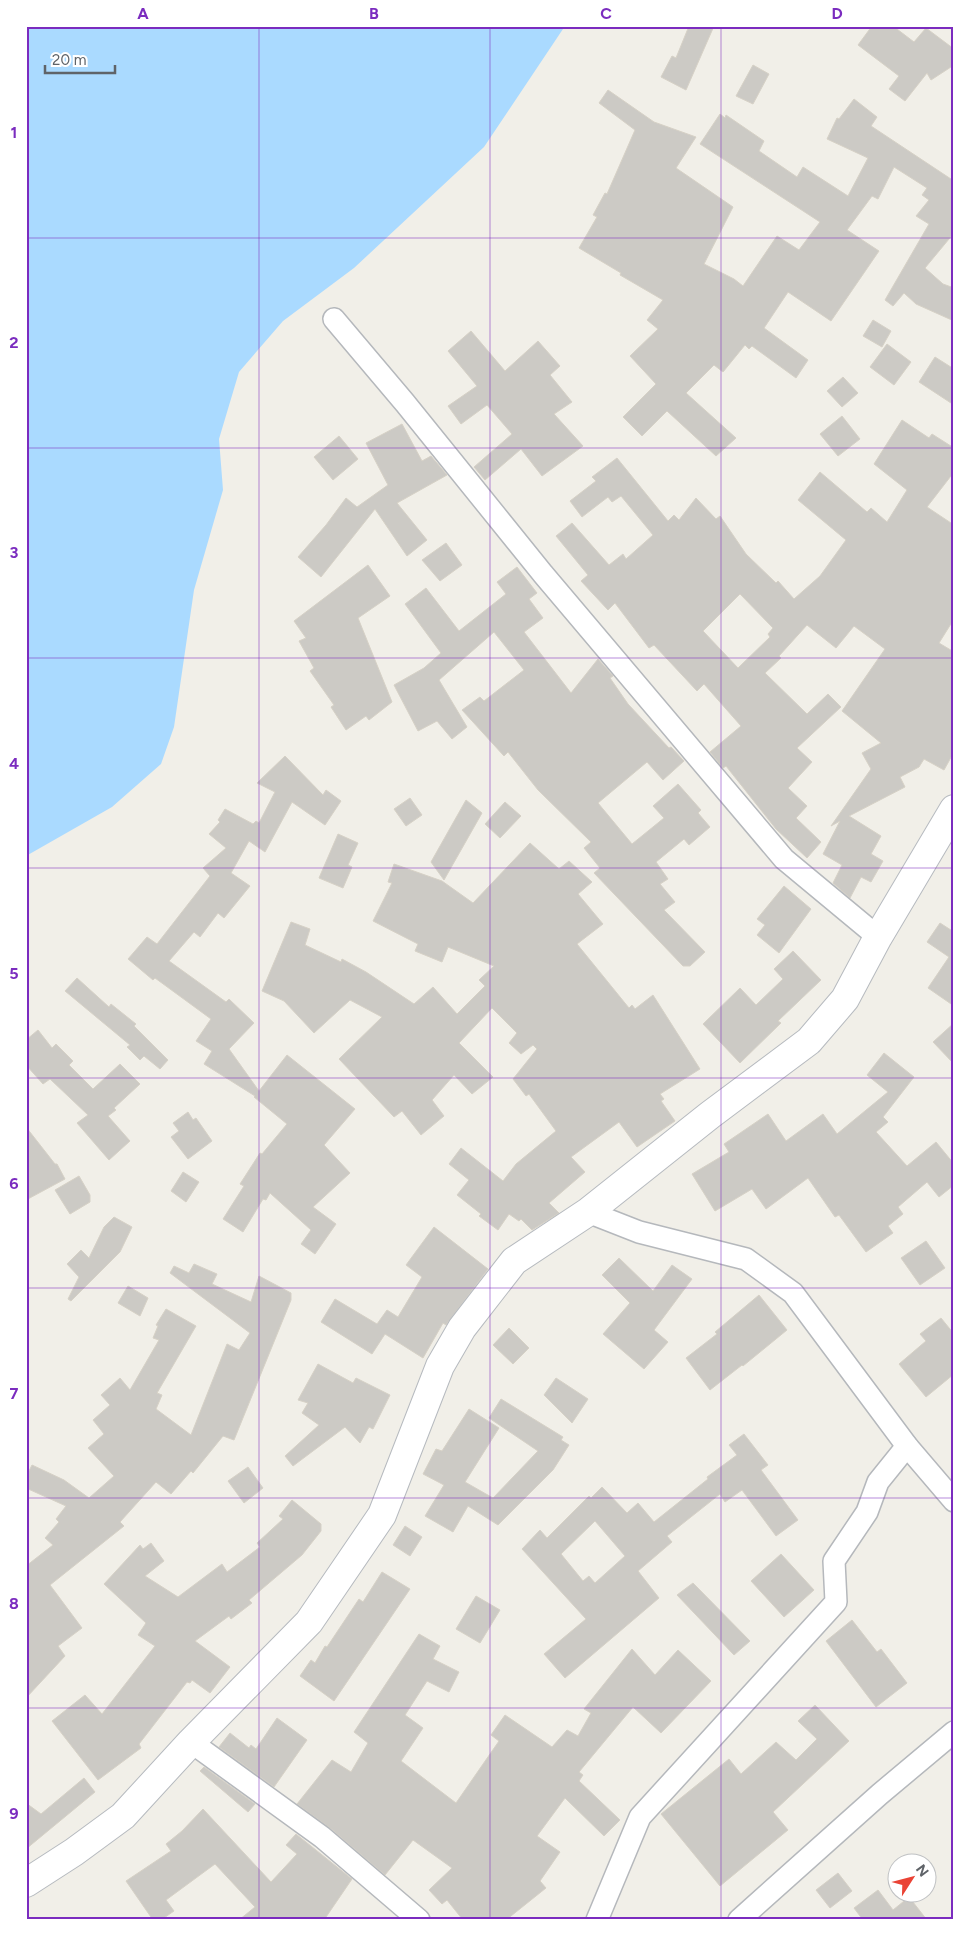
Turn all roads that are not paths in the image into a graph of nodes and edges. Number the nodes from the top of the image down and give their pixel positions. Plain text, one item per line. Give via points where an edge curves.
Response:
1 (334, 320) dead end
2 (954, 809) edge
3 (878, 937) junction
4 (588, 1212) junction
5 (907, 1446) junction
6 (954, 1501) edge
7 (954, 1732) edge
8 (191, 1742) junction
9 (26, 1883) edge
10 (419, 1920) edge
11 (597, 1920) edge
12 (739, 1920) edge

1 - 3 street via 784,859
2 - 3 main road
3 - 4 main road via 845,999 809,1041
4 - 5 street via 639,1232 746,1259 793,1293
4 - 8 main road via 514,1261 462,1328 440,1366 382,1515 309,1622
5 - 6 street
5 - 11 street via 878,1482 867,1512 834,1561 836,1602 640,1817
7 - 12 street
8 - 9 main road via 123,1816
8 - 10 street via 322,1837

